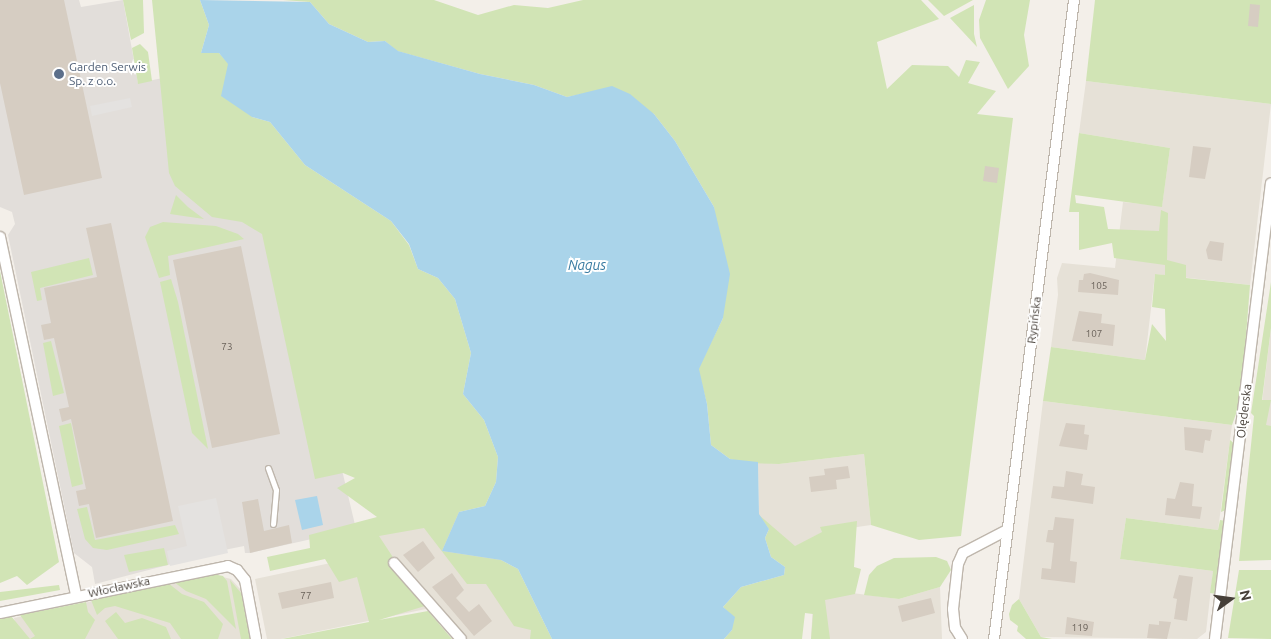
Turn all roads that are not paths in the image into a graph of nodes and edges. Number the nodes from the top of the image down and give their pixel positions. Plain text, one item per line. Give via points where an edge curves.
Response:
1 (1074, 0) edge
2 (1271, 182) edge
3 (0, 236) edge
4 (268, 468) dead end
5 (273, 524) dead end
6 (1007, 530) junction
7 (394, 563) dead end
8 (76, 596) junction
9 (0, 613) edge
10 (256, 639) edge
11 (461, 639) edge
12 (962, 639) edge
13 (994, 639) edge
14 (1216, 639) edge

1 - 6 street, Rypińska
2 - 14 street, Olęderska
3 - 8 street
4 - 5 lane via 276,490
6 - 12 street via 963,553 958,564 953,609 955,628
6 - 13 street, Rypińska
7 - 11 street
8 - 9 street, Włocławska
8 - 10 street, Włocławska via 225,566 237,570 246,580

